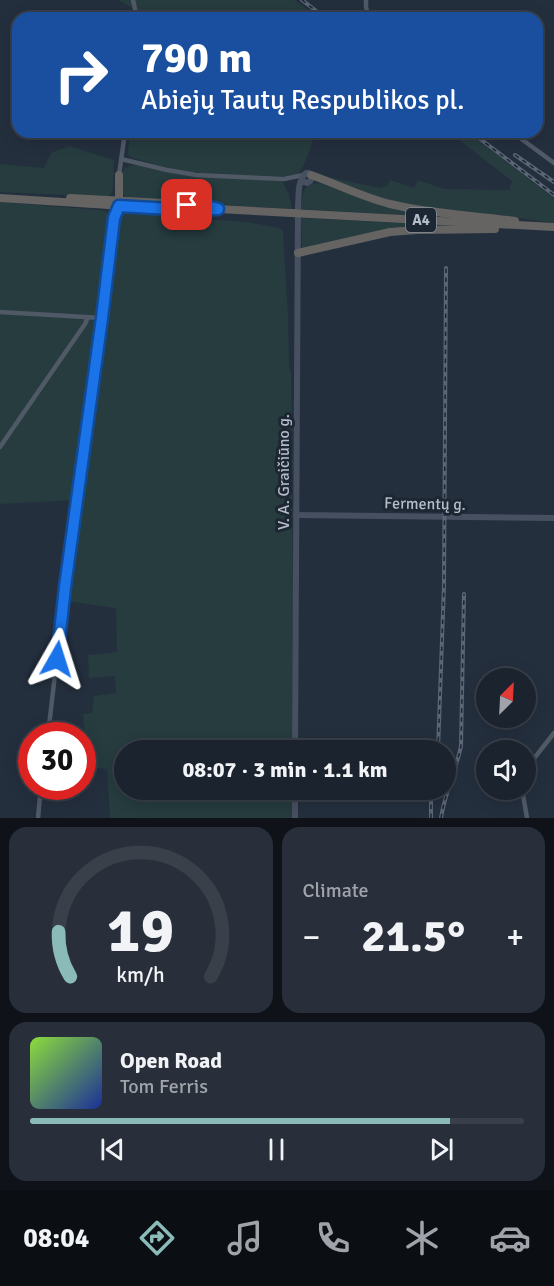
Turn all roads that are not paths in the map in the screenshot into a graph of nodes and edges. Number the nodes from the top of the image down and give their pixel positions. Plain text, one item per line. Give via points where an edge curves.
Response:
1 (124, 138) edge
2 (520, 138) edge
3 (121, 159) junction
4 (554, 163) edge
5 (119, 175) joint
6 (304, 179) junction
7 (0, 197) edge
8 (116, 203) junction
9 (114, 218) joint
10 (533, 226) junction
11 (543, 227) junction
12 (554, 227) edge
13 (298, 253) junction
14 (0, 312) edge
15 (88, 317) junction
16 (102, 318) junction
17 (0, 447) edge
18 (296, 515) junction
19 (554, 518) edge
20 (49, 722) edge
21 (554, 733) edge
22 (295, 740) edge
23 (536, 756) edge
24 (40, 800) edge
25 (295, 800) edge
26 (524, 800) edge
27 (38, 818) edge
28 (295, 818) edge
29 (527, 818) edge

1 - 3 street
2 - 4 street
3 - 5 street
3 - 6 street via 189,174
5 - 8 highway
6 - 11 highway via 398,206
6 - 13 main road, V. A. Graičiūno g. via 299,194
7 - 8 highway, A4
8 - 9 highway
8 - 10 highway, A4
9 - 16 street
10 - 11 highway, A4
10 - 13 highway via 404,231
11 - 12 highway, A4
13 - 18 main road, V. A. Graičiūno g.
14 - 15 street
15 - 16 street
15 - 17 street
16 - 20 street
18 - 19 main road, Fermentų g.
18 - 22 main road, V. A. Graičiūno g.
21 - 23 street
24 - 27 street
25 - 28 main road
26 - 29 street

